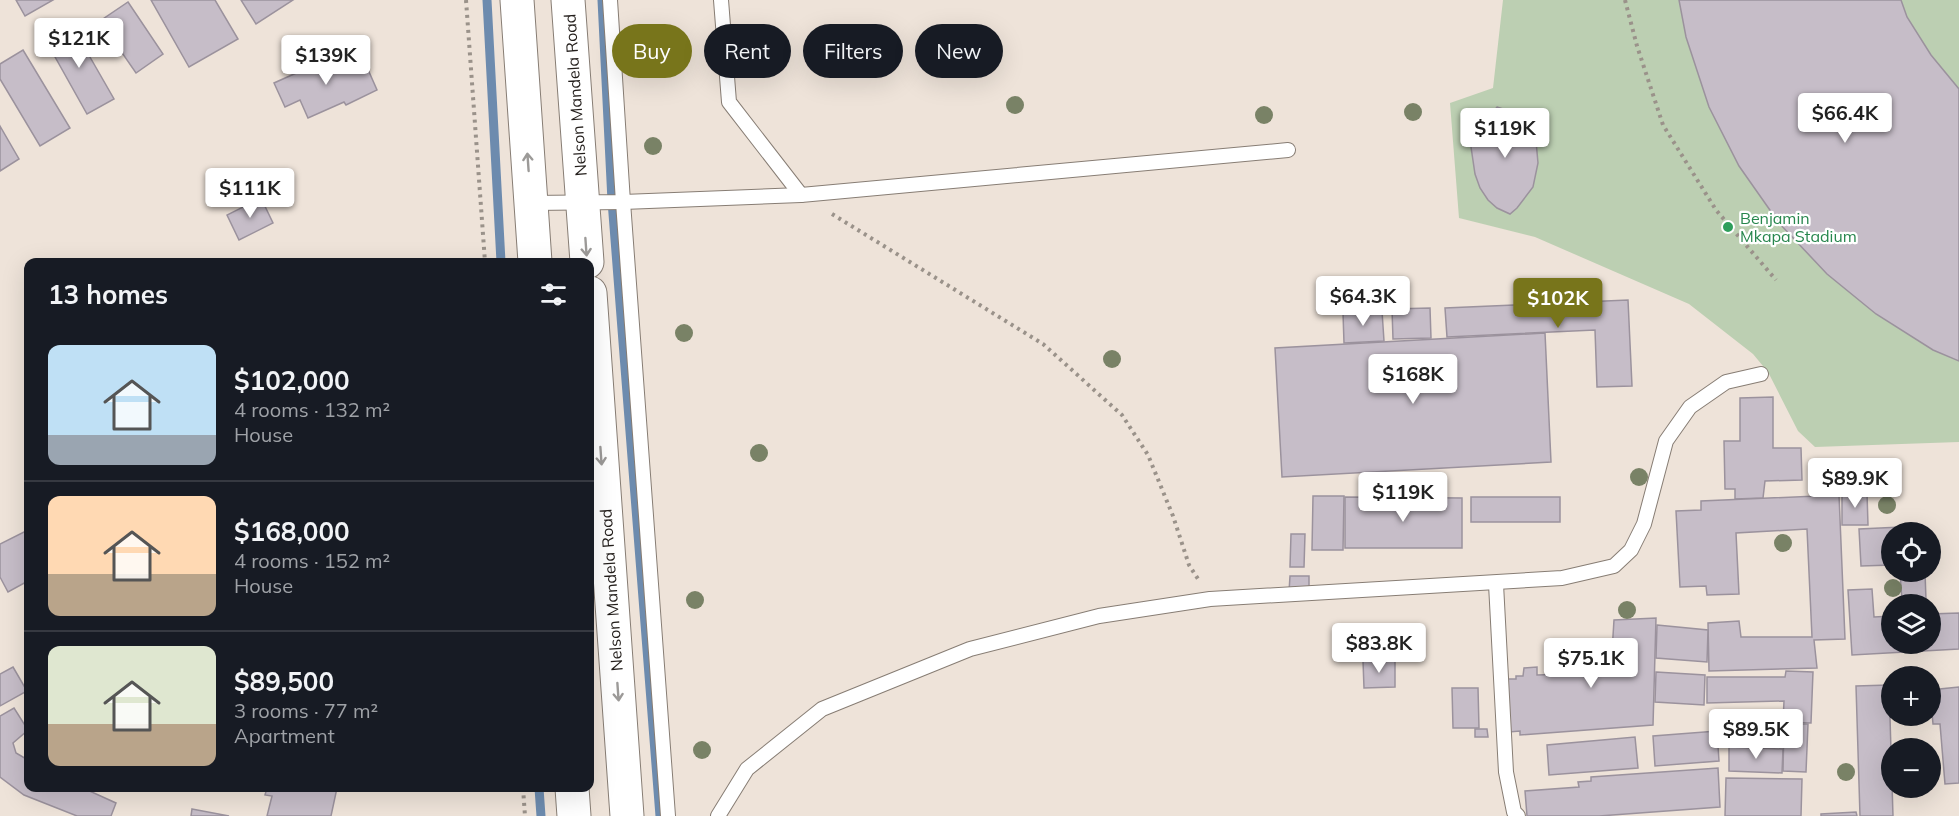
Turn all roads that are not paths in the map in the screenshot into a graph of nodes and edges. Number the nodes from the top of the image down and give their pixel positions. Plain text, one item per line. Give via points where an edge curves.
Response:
1 (517, 0) edge
2 (568, 0) edge
3 (610, 0) edge
4 (721, 0) edge
5 (1288, 150) dead end
6 (801, 195) junction
7 (583, 202) junction
8 (623, 202) junction
9 (531, 203) junction
10 (535, 258) edge
11 (587, 258) edge
12 (594, 350) edge
13 (1761, 374) dead end
14 (1496, 584) junction
15 (572, 792) edge
16 (574, 816) edge
17 (627, 816) edge
18 (668, 816) edge
19 (718, 816) edge
20 (1518, 816) edge

9 -> 1 main road
2 - 7 main road, Nelson Mandela Road
3 - 8 lane
4 - 6 lane via 729,102
5 - 6 lane
6 - 8 lane
7 - 8 lane
7 - 9 lane
7 -> 11 main road, Nelson Mandela Road
8 - 18 lane
9 - 10 main road
12 -> 17 main road, Nelson Mandela Road
13 - 14 lane via 1726,382 1690,407 1666,441 1644,524 1631,550 1614,566 1562,578
14 - 19 lane via 1210,599 1099,616 970,649 822,709 747,770
14 - 20 lane via 1506,772
15 - 16 main road

